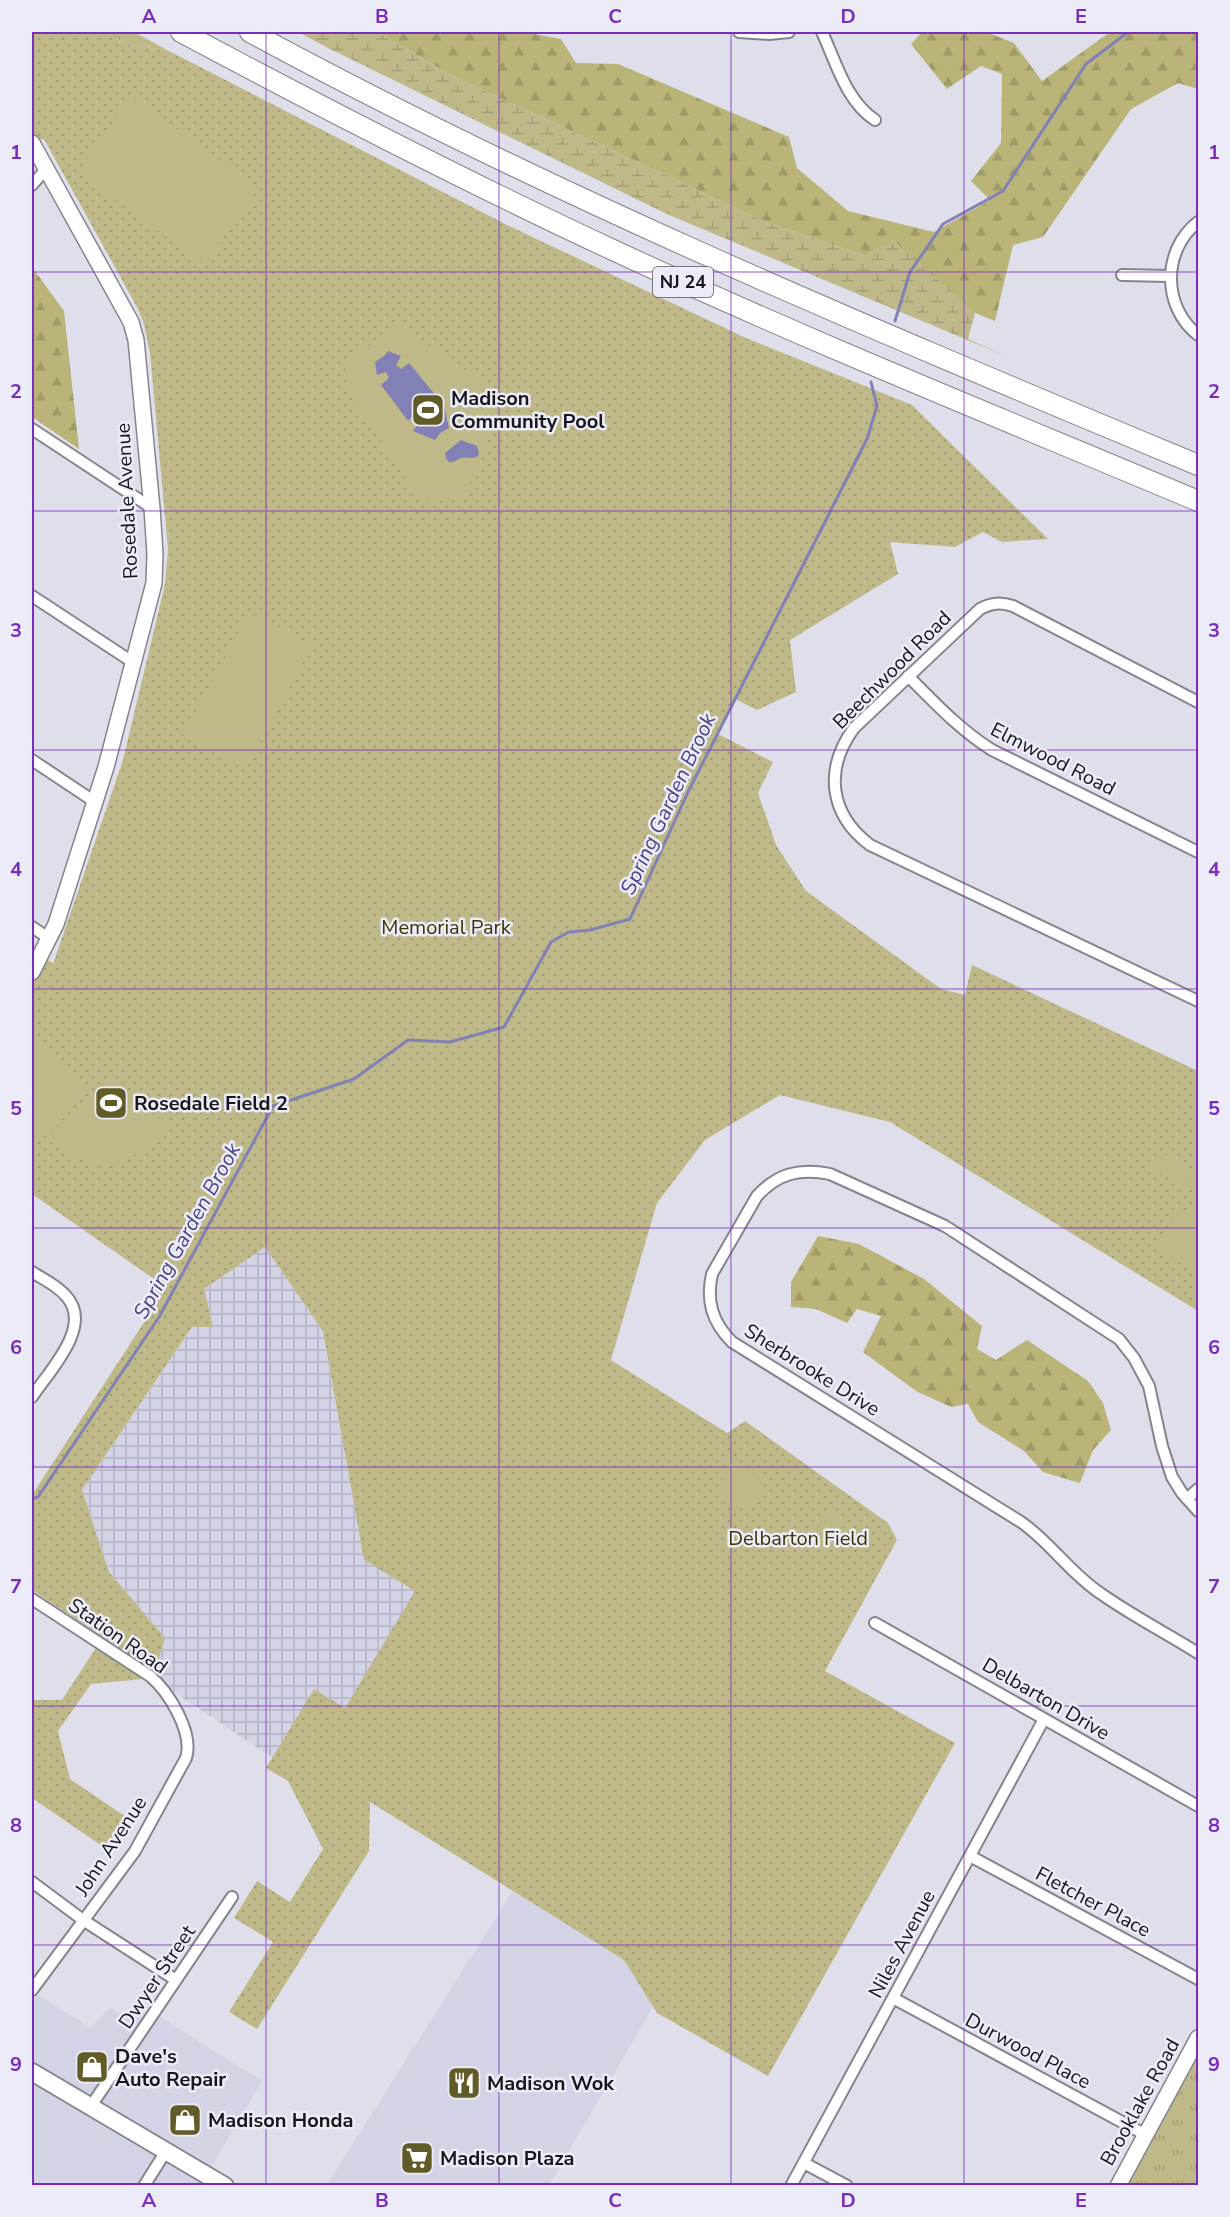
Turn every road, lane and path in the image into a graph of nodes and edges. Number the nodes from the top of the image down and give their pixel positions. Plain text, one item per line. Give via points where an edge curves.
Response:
1 (181, 32) edge
2 (250, 32) edge
3 (739, 32) edge
4 (789, 32) edge
5 (822, 32) edge
6 (875, 120) dead end
7 (32, 143) edge
8 (46, 169) junction
9 (32, 185) edge
10 (1198, 222) edge
11 (1122, 274) dead end
12 (1170, 276) junction
13 (1198, 335) edge
14 (32, 429) edge
15 (1198, 465) edge
16 (1198, 501) edge
17 (152, 508) junction
18 (32, 596) edge
19 (134, 663) junction
20 (908, 676) junction
21 (1198, 702) edge
22 (32, 760) edge
23 (95, 802) junction
24 (1198, 852) edge
25 (32, 927) edge
26 (50, 939) junction
27 (32, 972) edge
28 (1198, 1001) edge
29 (32, 1272) edge
30 (32, 1398) edge
31 (1198, 1489) edge
32 (1187, 1499) junction
33 (1198, 1510) edge
34 (32, 1599) edge
35 (875, 1623) dead end
36 (1198, 1653) edge
37 (176, 1712) joint
38 (1044, 1719) junction
39 (1198, 1806) edge
40 (970, 1856) junction
41 (32, 1882) edge
42 (232, 1897) dead end
43 (83, 1920) junction
44 (1198, 1979) edge
45 (176, 1980) junction
46 (32, 1990) edge
47 (893, 1998) junction
48 (1198, 2038) edge
49 (32, 2072) edge
50 (91, 2106) junction
51 (1146, 2135) junction
52 (166, 2151) junction
53 (804, 2163) junction
54 (144, 2186) edge
55 (225, 2186) edge
56 (791, 2186) edge
57 (847, 2186) edge
58 (1118, 2186) edge

1 - 16 highway, NJ 24 via 378,135 614,251
2 - 15 highway, NJ 24 via 619,217 838,315
3 - 4 street
5 - 6 street via 853,99
7 - 8 street, Rosedale Avenue
8 - 9 street
8 - 17 street, Rosedale Avenue via 131,322
10 - 12 street via 1179,246
11 - 12 street
12 - 13 street via 1178,312
14 - 17 street
17 - 19 street, Rosedale Avenue via 155,576
18 - 19 street
19 - 23 street, Rosedale Avenue
20 - 21 street, Beechwood Road via 980,609 1004,603
20 - 24 street, Elmwood Road via 956,725 992,750
20 - 28 street, Beechwood Road via 854,728 838,756 838,804 859,837 906,864
22 - 23 street
23 - 26 street, Rosedale Avenue
25 - 26 street
26 - 27 street, Rosedale Avenue
29 - 30 street via 65,1294 76,1319 72,1337
31 - 32 street
32 - 33 street, Sherbrooke Drive
32 - 36 street, Sherbrooke Drive via 1166,1465 1144,1373 1110,1333 945,1226 830,1174 790,1173 766,1185 757,1196 712,1274 709,1301 722,1333 1021,1522 1099,1593
34 - 37 street, Station Road via 150,1676 167,1693
35 - 38 street, Delbarton Drive
37 - 43 street, John Avenue via 188,1739 186,1758 135,1851
38 - 39 street, Delbarton Drive
38 - 40 street, Niles Avenue
40 - 44 street, Fletcher Place
40 - 47 street, Niles Avenue
41 - 43 street
42 - 45 street, Dwyer Street
43 - 45 street
43 - 46 street, John Avenue
45 - 50 street, Dwyer Street
47 - 51 street, Durwood Place
47 - 53 street, Niles Avenue
48 - 51 street, Brooklake Road
49 - 50 main road
50 - 52 main road
51 - 58 street, Brooklake Road
52 - 54 street
52 - 55 main road
53 - 56 street, Niles Avenue
53 - 57 street

